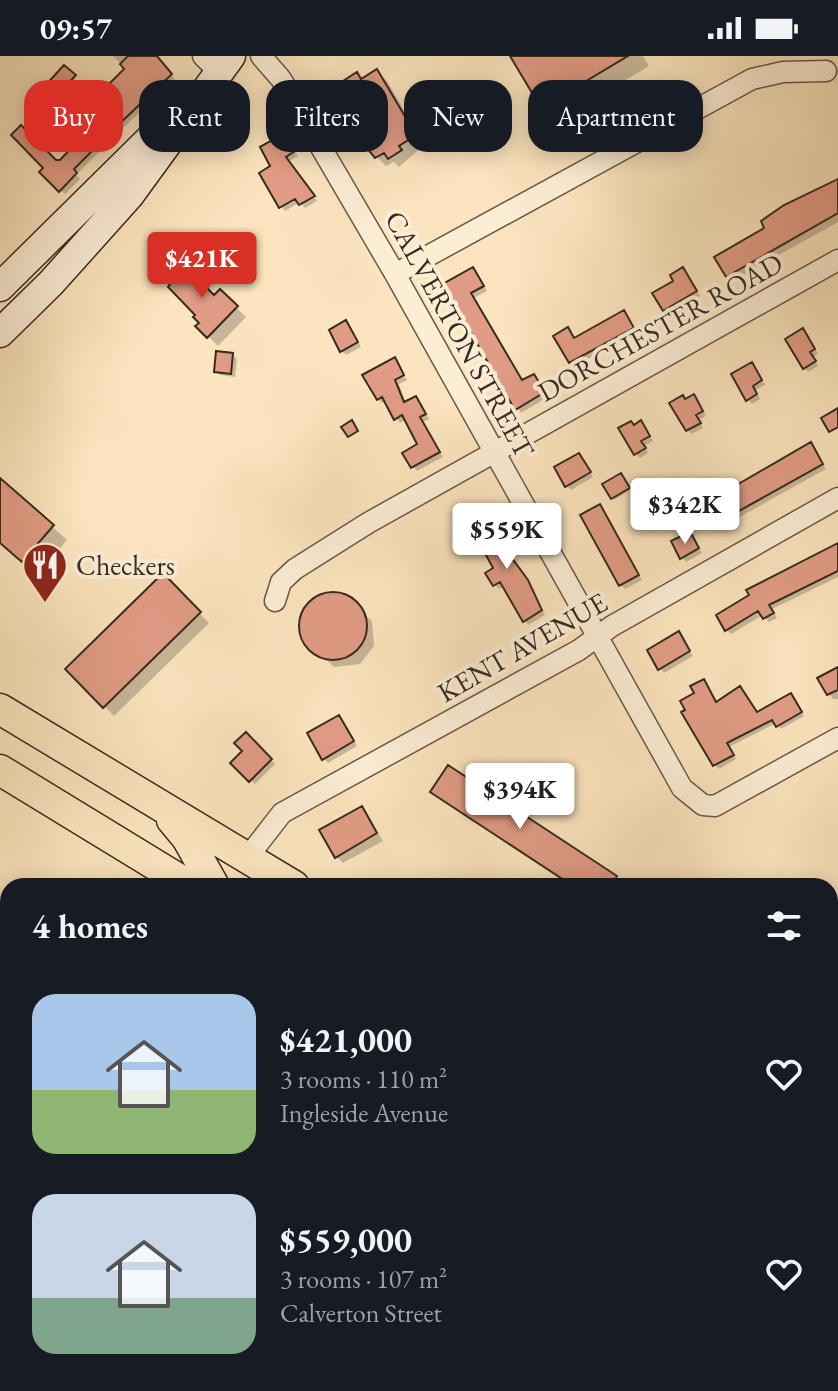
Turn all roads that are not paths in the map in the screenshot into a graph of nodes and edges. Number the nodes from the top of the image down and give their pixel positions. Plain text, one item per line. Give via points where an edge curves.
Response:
1 (261, 56) edge
2 (218, 61) edge
3 (826, 71) dead end
4 (838, 260) edge
5 (395, 274) junction
6 (0, 287) edge
7 (0, 333) edge
8 (495, 452) junction
9 (838, 498) edge
10 (275, 601) dead end
11 (596, 637) junction
12 (0, 709) edge
13 (838, 738) edge
14 (0, 770) edge
15 (160, 806) junction
16 (88, 823) junction
17 (247, 858) junction
18 (143, 878) edge
19 (177, 878) edge
20 (210, 878) edge
21 (281, 878) edge

1 - 5 street, CALVERTON STREET via 281,79
2 - 6 main road
2 - 7 main road via 129,196
3 - 5 street via 775,72 752,79
4 - 8 street, DORCHESTER ROAD
5 - 8 street, CALVERTON STREET
8 - 10 street, DORCHESTER ROAD via 295,569 281,582
8 - 11 street, CALVERTON STREET
9 - 11 street, KENT AVENUE
11 - 13 street, CALVERTON STREET via 682,788 703,805 730,799
11 - 17 street, KENT AVENUE via 282,813
12 - 15 main road
14 - 16 main road
15 - 17 main road
15 - 20 main road via 187,838
16 - 18 main road
16 - 19 main road
17 - 21 main road

